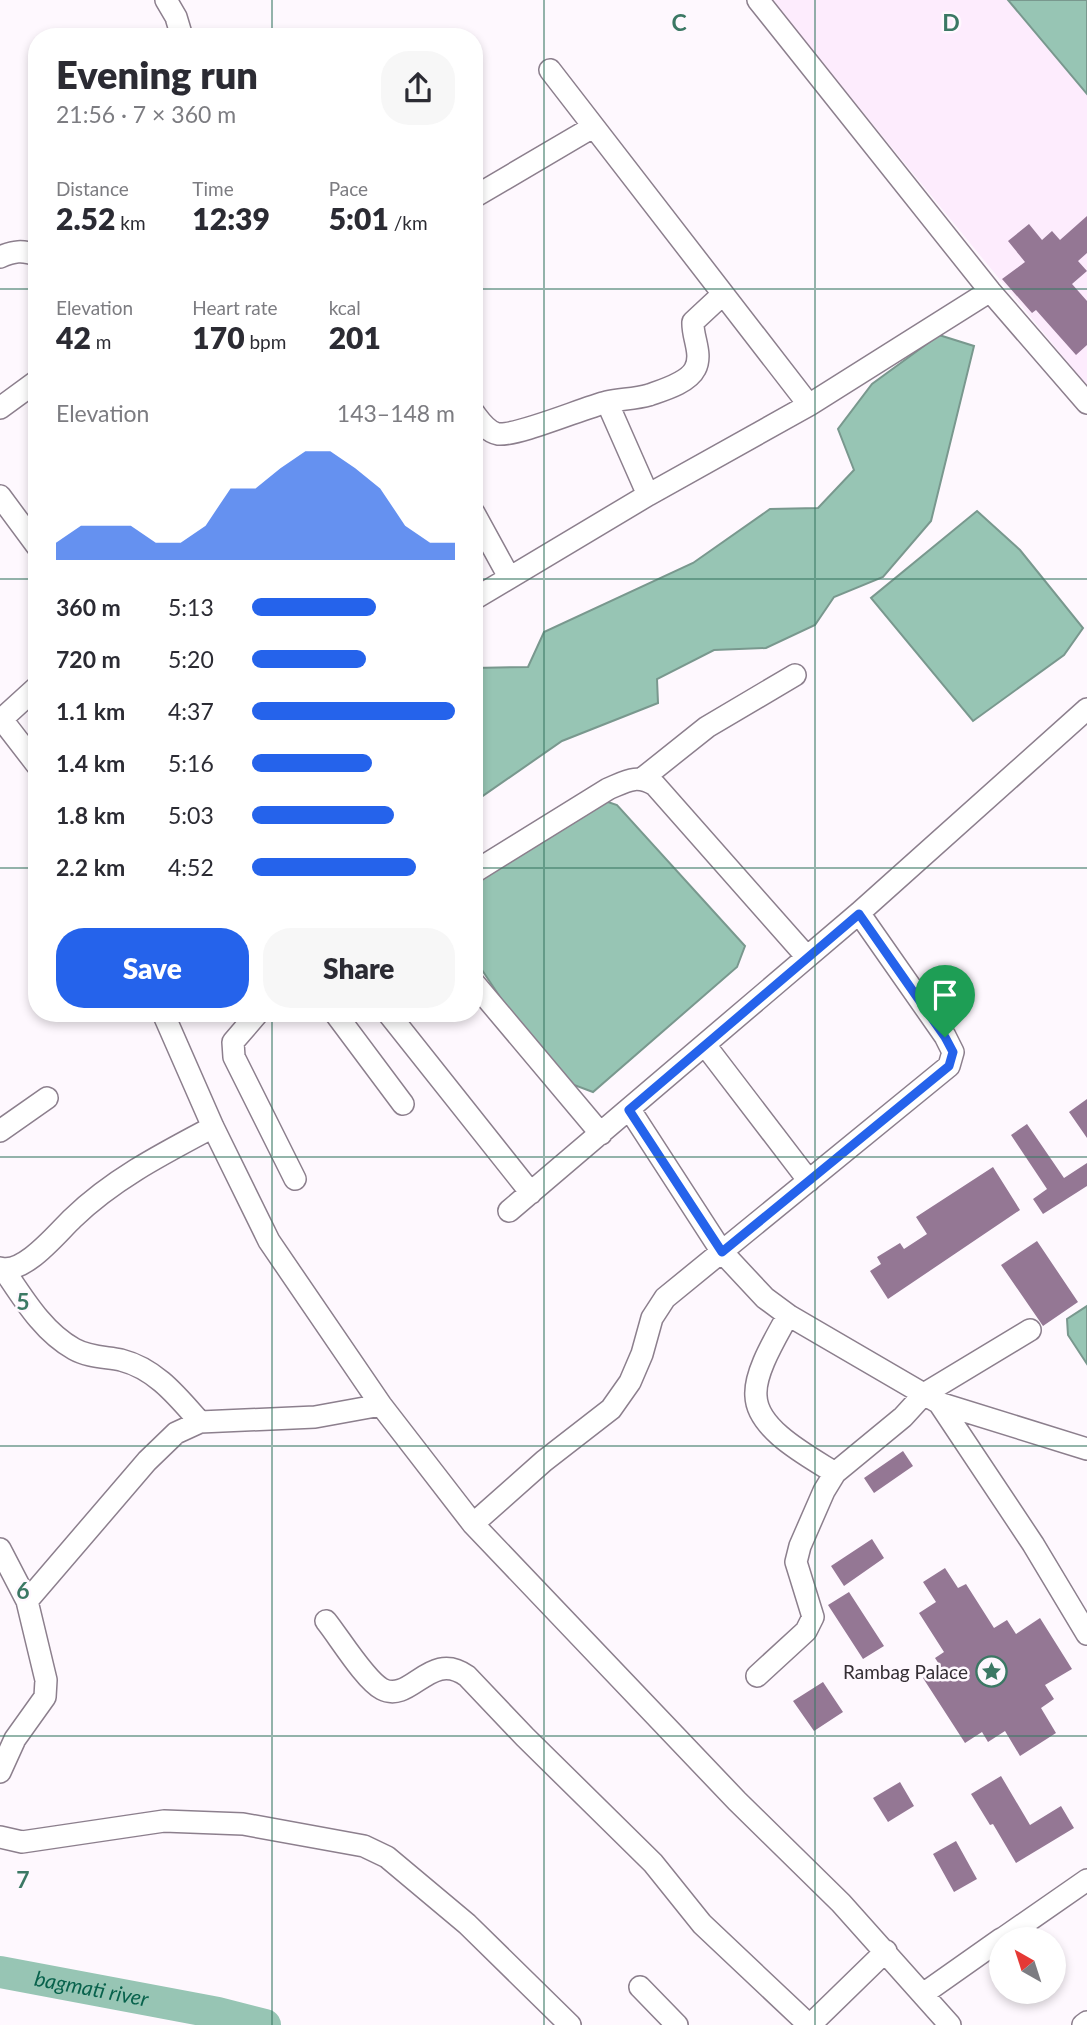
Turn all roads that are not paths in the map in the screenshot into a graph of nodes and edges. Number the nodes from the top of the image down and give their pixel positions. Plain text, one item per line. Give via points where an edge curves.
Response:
1 (166, 0) edge
2 (758, 0) edge
3 (179, 28) edge
4 (550, 70) dead end
5 (593, 127) junction
6 (483, 192) edge
7 (28, 252) edge
8 (0, 257) edge
9 (990, 291) junction
10 (722, 295) junction
11 (28, 388) edge
12 (607, 402) junction
13 (1087, 403) edge
14 (809, 405) junction
15 (0, 408) edge
16 (483, 424) edge
17 (648, 495) junction
18 (0, 496) edge
19 (483, 529) edge
20 (28, 534) edge
21 (509, 577) junction
22 (483, 593) edge
23 (795, 675) dead end
24 (28, 695) edge
25 (1087, 709) edge
26 (1, 718) edge
27 (28, 753) edge
28 (643, 778) junction
29 (483, 866) edge
30 (859, 914) junction
31 (807, 957) junction
32 (483, 994) edge
33 (167, 1022) edge
34 (250, 1022) edge
35 (342, 1022) edge
36 (395, 1022) edge
37 (705, 1045) junction
38 (47, 1098) dead end
39 (402, 1104) dead end
40 (629, 1110) junction
41 (213, 1127) junction
42 (0, 1131) edge
43 (601, 1134) junction
44 (295, 1179) dead end
45 (809, 1181) junction
46 (531, 1193) junction
47 (509, 1211) dead end
48 (722, 1252) junction
49 (2, 1269) edge
50 (8, 1293) edge
51 (788, 1315) junction
52 (1030, 1330) dead end
53 (931, 1399) junction
54 (381, 1405) junction
55 (200, 1422) junction
56 (1087, 1449) edge
57 (835, 1473) junction
58 (473, 1524) junction
59 (0, 1549) edge
60 (27, 1601) junction
61 (326, 1621) dead end
62 (1087, 1634) edge
63 (757, 1676) dead end
64 (0, 1772) edge
65 (0, 1837) edge
66 (1087, 1880) edge
67 (1018, 1927) edge
68 (989, 1947) edge
69 (886, 1951) junction
70 (640, 1987) dead end
71 (923, 1994) junction
72 (570, 2025) edge
73 (677, 2025) edge
74 (810, 2025) edge
75 (950, 2025) edge

1 - 3 street
2 - 9 street
4 - 5 street
5 - 6 street
5 - 10 street
7 - 8 street
9 - 13 street
9 - 14 street
10 - 12 street via 692,321 698,353 695,369 685,380 648,395
10 - 14 street
11 - 15 street
12 - 16 street via 497,434
12 - 17 street
14 - 17 street
17 - 21 street
18 - 20 street
19 - 21 street
21 - 22 street
23 - 28 street via 707,727
24 - 26 street
25 - 30 street
26 - 27 street
28 - 29 street via 608,789
28 - 31 street via 655,785
30 - 31 street
30 - 45 street via 953,1052 949,1066
31 - 37 street
32 - 43 street
33 - 41 street
34 - 44 street via 233,1042 234,1057
35 - 39 street
36 - 46 street
37 - 40 street
37 - 45 street
38 - 42 street
40 - 43 street
40 - 48 street
41 - 49 street via 140,1167 81,1210 29,1260
41 - 54 street via 269,1241
43 - 46 street
45 - 48 street
46 - 47 street
48 - 51 street via 765,1298
48 - 58 street via 665,1298 652,1318 630,1381 611,1409
49 - 50 street
50 - 55 street via 73,1349 124,1361 165,1382
51 - 53 street
51 - 57 street via 764,1364 755,1397 781,1438
52 - 53 street
53 - 56 street
53 - 57 street
53 - 62 street via 1033,1544
54 - 55 street via 315,1417
54 - 58 street
55 - 60 street via 176,1433 146,1461
57 - 63 street via 796,1562 813,1617 806,1632
58 - 69 street
59 - 60 street
60 - 64 street via 46,1680 44,1697 15,1739
61 - 74 street via 383,1690 397,1692 444,1667 467,1676 653,1863 702,1924
65 - 72 street via 22,1842 164,1821 243,1825 364,1846 387,1857 467,1924
66 - 67 street
68 - 71 street
69 - 71 street
69 - 74 street
70 - 73 street
71 - 75 street

